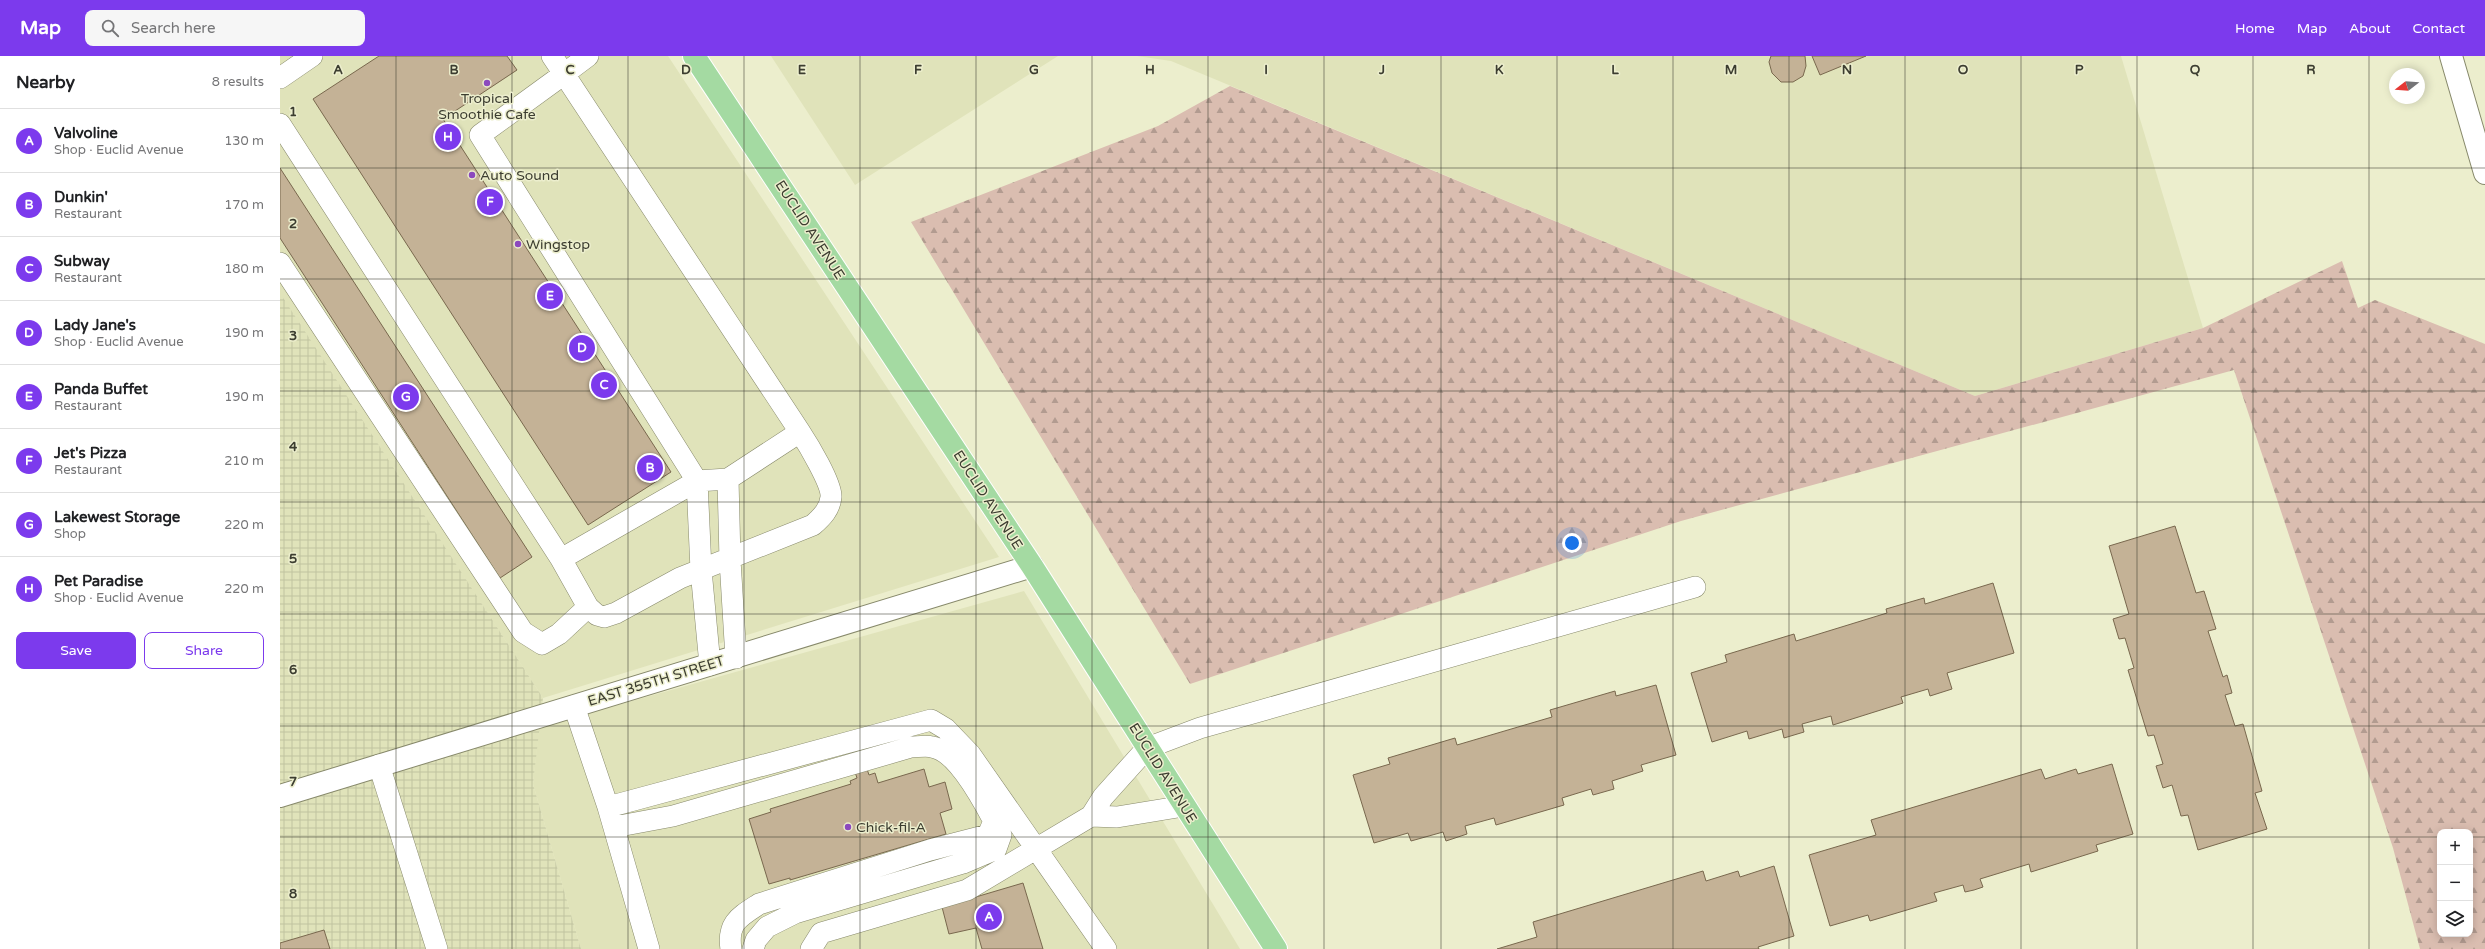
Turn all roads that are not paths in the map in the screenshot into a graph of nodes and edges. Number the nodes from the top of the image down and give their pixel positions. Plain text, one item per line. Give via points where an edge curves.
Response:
1 (312, 56) edge
2 (552, 56) edge
3 (588, 56) edge
4 (694, 56) edge
5 (2451, 56) edge
6 (564, 74) junction
7 (280, 78) edge
8 (280, 124) edge
9 (2485, 174) edge
10 (280, 263) edge
11 (800, 432) junction
12 (728, 479) junction
13 (697, 481) junction
14 (561, 559) junction
15 (730, 560) junction
16 (1032, 566) junction
17 (701, 570) junction
18 (1695, 587) dead end
19 (588, 607) junction
20 (736, 658) junction
21 (710, 665) junction
22 (574, 706) junction
23 (1147, 748) junction
24 (379, 765) junction
25 (998, 795) junction
26 (280, 796) edge
27 (1184, 806) junction
28 (608, 807) junction
29 (1091, 816) junction
30 (994, 821) junction
31 (614, 827) junction
32 (1036, 850) junction
33 (437, 949) edge
34 (649, 949) edge
35 (731, 949) edge
36 (753, 949) edge
37 (811, 949) edge
38 (1106, 949) edge
39 (1276, 949) edge

1 - 7 lane
2 - 6 lane
3 - 6 lane
4 - 16 main road, EUCLID AVENUE
5 - 9 street
6 - 11 lane
6 - 13 lane via 480,135
8 - 14 lane
10 - 19 lane via 523,632 542,644 559,634
11 - 12 lane
11 - 15 lane via 825,476 831,496 826,513 813,525
12 - 13 lane
12 - 15 lane
13 - 14 lane
13 - 17 lane
14 - 19 lane
15 - 17 lane
15 - 20 lane
16 - 20 street, EAST 355TH STREET
16 - 23 main road, EUCLID AVENUE
17 - 19 lane via 661,587 616,613 604,617 597,615
17 - 21 lane
18 - 23 lane via 1200,728
20 - 21 street, EAST 355TH STREET
21 - 22 street, EAST 355TH STREET
22 - 24 street, EAST 355TH STREET
22 - 28 lane
23 - 27 main road, EUCLID AVENUE
23 - 29 lane via 1103,797
24 - 26 street, EAST 355TH STREET
24 - 33 lane
25 - 28 lane via 970,754 946,729 931,720
25 - 30 lane
25 - 32 lane
27 - 29 lane via 1117,817
27 - 39 main road, EUCLID AVENUE
28 - 31 lane
29 - 32 lane
30 - 31 lane via 973,785 950,757 933,747 911,747 673,816
30 - 35 lane via 988,835 978,839 930,850 759,904 740,916 731,929
30 - 36 lane via 1001,836 996,849 987,854 795,913 767,927 756,940
31 - 34 lane
32 - 37 lane via 967,890 821,933
32 - 38 lane

